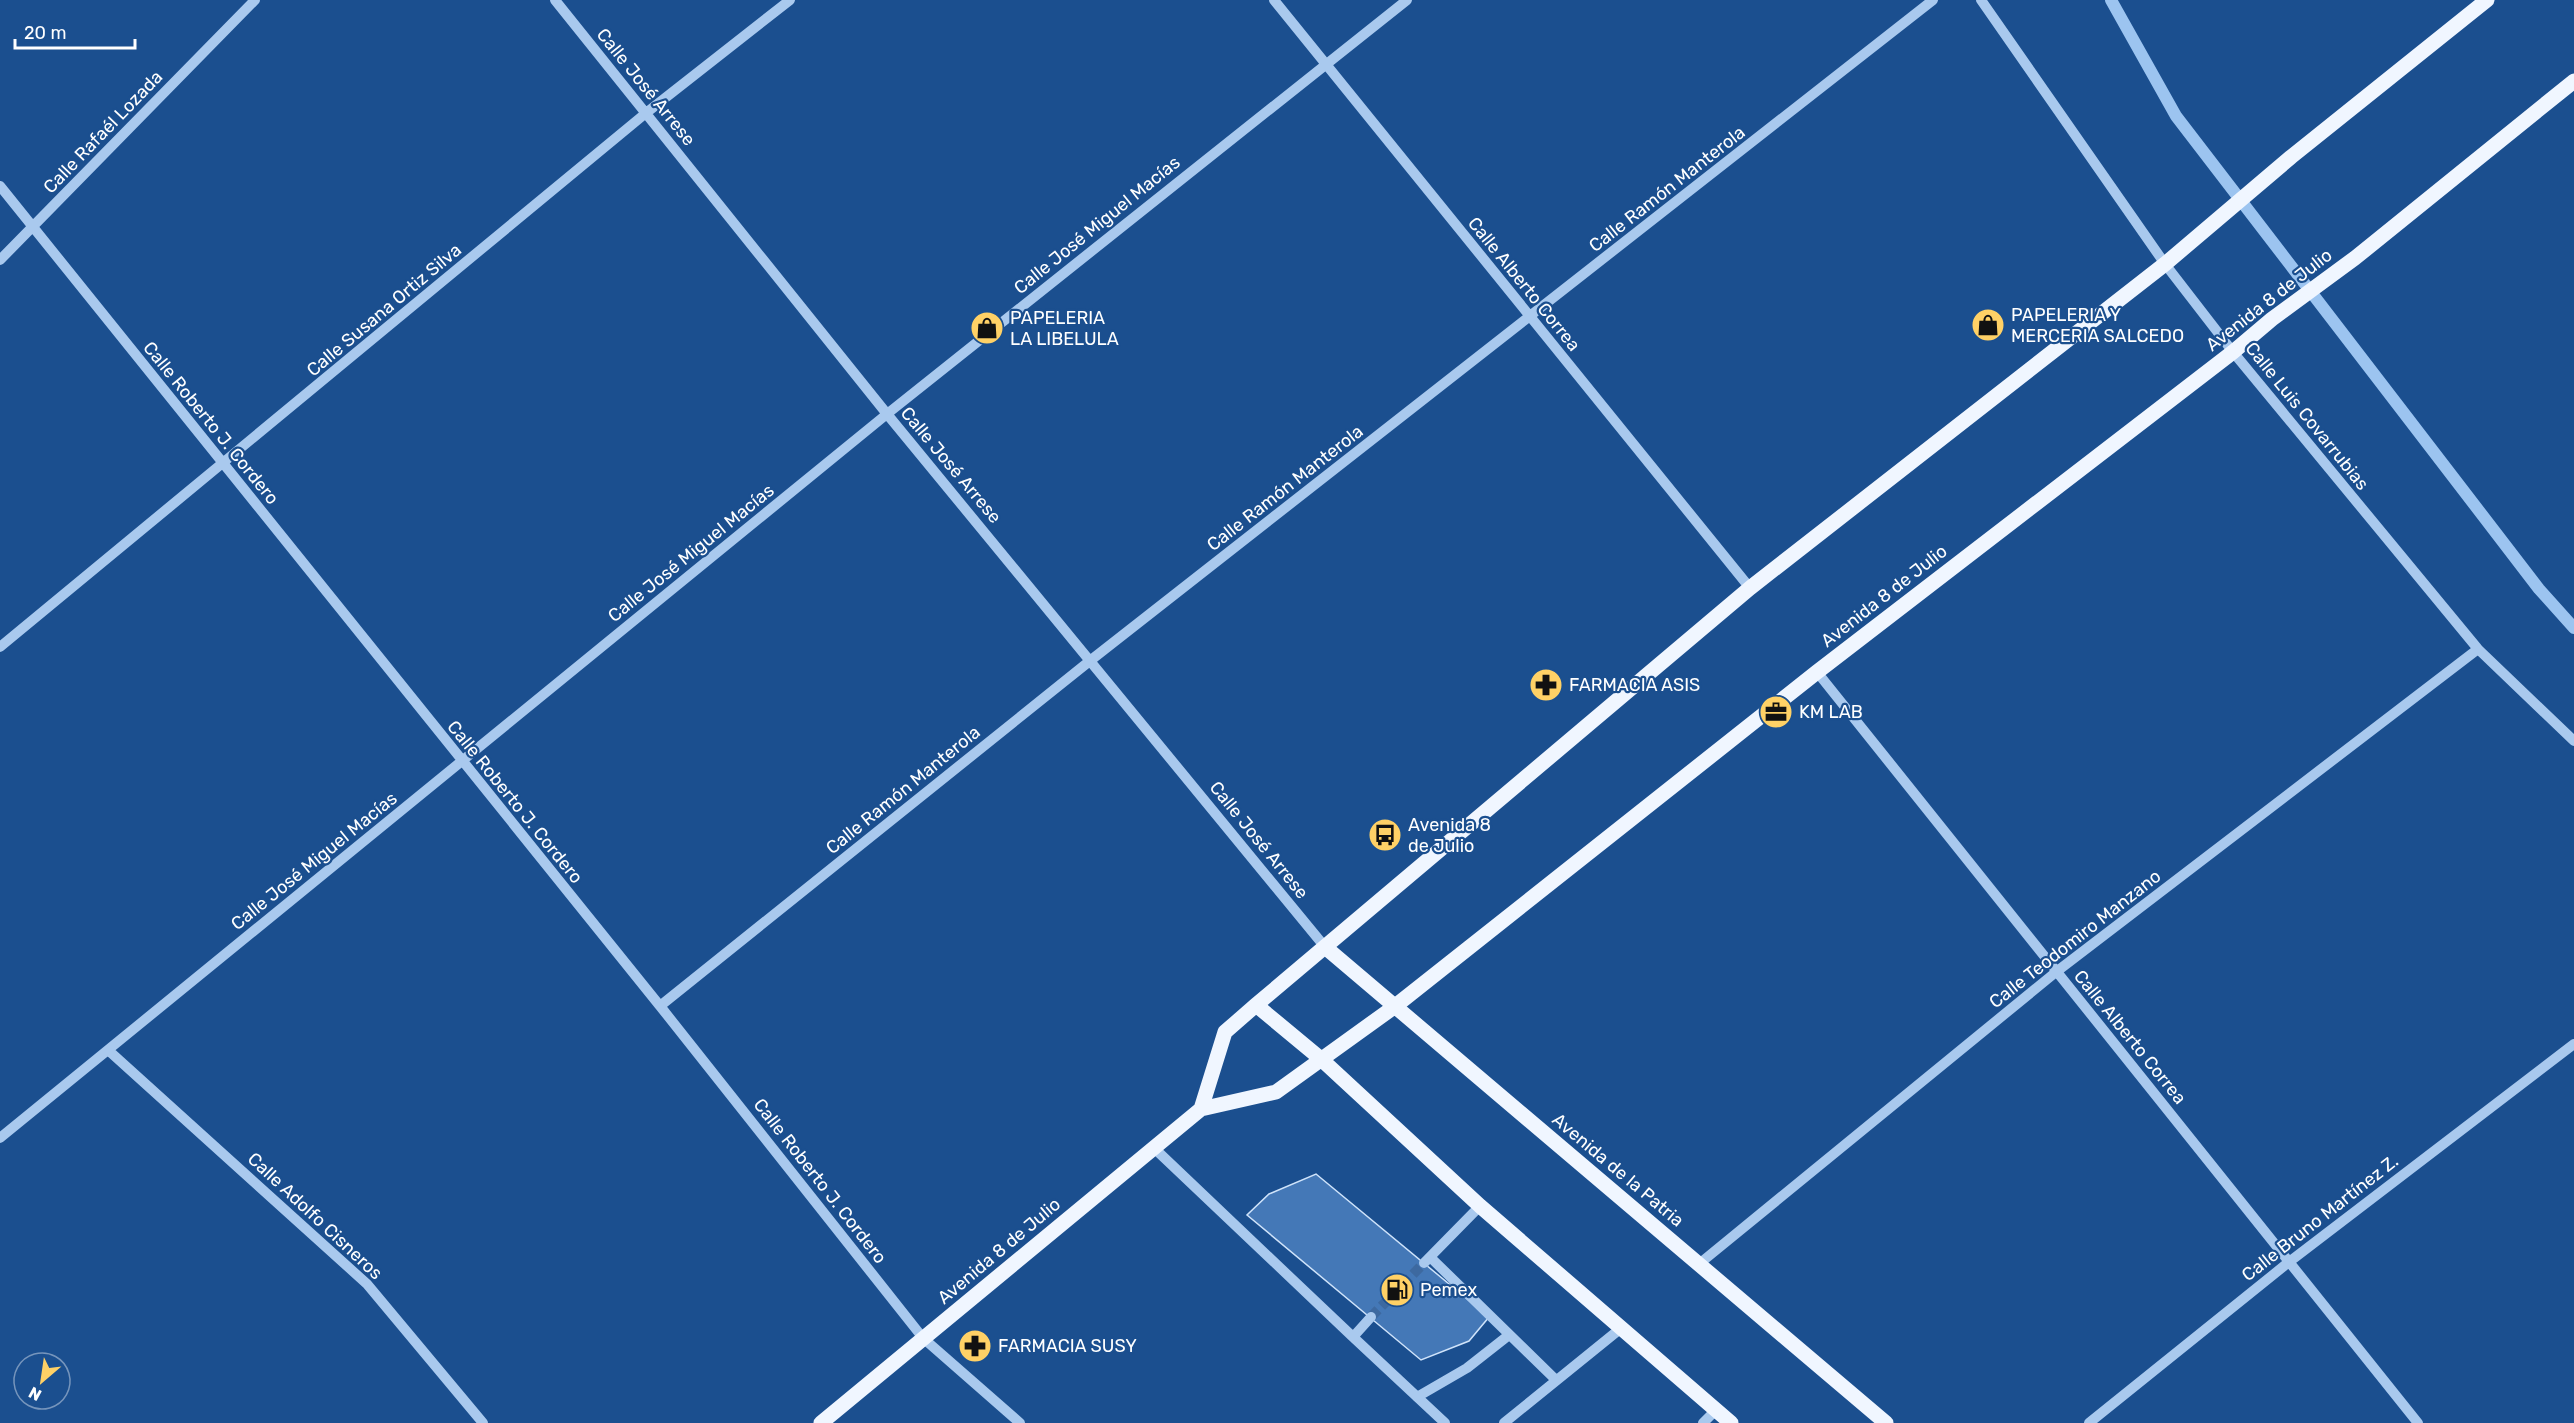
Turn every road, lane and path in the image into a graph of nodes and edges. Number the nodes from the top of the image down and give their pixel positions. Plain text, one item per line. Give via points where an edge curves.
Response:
1 (255, 0) edge
2 (555, 0) edge
3 (790, 0) edge
4 (1274, 0) edge
5 (1407, 0) edge
6 (1933, 0) edge
7 (1981, 0) edge
8 (2487, 0) edge
9 (1326, 63) junction
10 (2574, 81) edge
11 (646, 113) junction
12 (0, 186) edge
13 (32, 227) junction
14 (0, 260) edge
15 (2165, 264) junction
16 (1530, 318) junction
17 (2233, 352) junction
18 (887, 414) junction
19 (223, 465) junction
20 (1750, 588) junction
21 (0, 647) edge
22 (2478, 649) junction
23 (1091, 660) junction
24 (1816, 672) junction
25 (2574, 741) edge
26 (461, 762) junction
27 (1325, 947) junction
28 (2056, 972) junction
29 (1256, 1005) junction
30 (660, 1006) junction
31 (1394, 1007) junction
32 (2574, 1044) edge
33 (108, 1050) junction
34 (1321, 1059) junction
35 (1201, 1109) junction
36 (0, 1138) edge
37 (1154, 1148) junction
38 (1480, 1206) junction
39 (2289, 1262) junction
40 (1699, 1264) junction
41 (1371, 1317) tunnel mouth
42 (1620, 1329) junction
43 (1509, 1335) junction
44 (1353, 1337) junction
45 (923, 1338) junction
46 (1556, 1380) junction
47 (1417, 1398) junction
48 (1716, 1410) junction
49 (483, 1423) edge
50 (821, 1423) edge
51 (1020, 1423) edge
52 (1445, 1423) edge
53 (1504, 1423) edge
54 (1703, 1423) edge
55 (1731, 1423) edge
56 (1886, 1423) edge
57 (2089, 1423) edge
58 (2418, 1423) edge

1 - 13 street, Calle Rafaél Lozada
2 - 11 street, Calle José Arrese
3 - 11 street, Calle Susana Ortiz Silva
4 - 9 street, Calle Alberto Correa
5 - 9 street, Calle José Miguel Macías
6 - 16 street, Calle Ramón Manterola
7 - 15 street, Calle Luis Covarrubias
8 - 15 main road
9 - 16 street, Calle Alberto Correa
9 - 18 street, Calle José Miguel Macías
10 - 17 main road, Avenida 8 de Julio
11 - 18 street, Calle José Arrese
11 - 19 street, Calle Susana Ortiz Silva
12 - 13 street, Calle Roberto J. Cordero
13 - 14 street, Calle Rafaél Lozada
13 - 19 street, Calle Roberto J. Cordero
15 - 17 street, Calle Luis Covarrubias
15 - 20 main road
16 - 20 street, Calle Alberto Correa
16 - 23 street, Calle Ramón Manterola
17 - 22 street, Calle Luis Covarrubias
17 - 24 main road, Avenida 8 de Julio
18 - 23 street, Calle José Arrese
18 - 26 street, Calle José Miguel Macías
19 - 21 street, Calle Susana Ortiz Silva
19 - 26 street, Calle Roberto J. Cordero
20 - 27 main road
22 - 25 street, Calle Luis Covarrubias
22 - 28 street, Calle Teodomiro Manzano
23 - 27 street, Calle José Arrese
23 - 30 street, Calle Ramón Manterola
24 - 28 street, Calle Alberto Correa
24 - 31 main road, Avenida 8 de Julio
26 - 30 street, Calle Roberto J. Cordero
26 - 33 street, Calle José Miguel Macías
27 - 29 main road
27 - 31 main road, Avenida de la Patria
28 - 39 street, Calle Alberto Correa
28 - 40 street, Calle Teodomiro Manzano
29 - 34 main road
29 - 35 main road via 1225,1032
30 - 45 street, Calle Roberto J. Cordero
31 - 34 main road, Avenida 8 de Julio
31 - 40 main road, Avenida de la Patria
32 - 39 street, Calle Bruno Martínez Z.
33 - 36 street, Calle José Miguel Macías
33 - 49 street, Calle Adolfo Cisneros via 367,1284
34 - 35 main road, Avenida 8 de Julio via 1276,1092
34 - 38 main road
35 - 37 main road, Avenida 8 de Julio
37 - 44 street
37 - 45 main road, Avenida 8 de Julio
38 - 42 main road
38 - 43 street via 1427,1260
39 - 57 street, Calle Bruno Martínez Z.
39 - 58 street, Calle Alberto Correa
40 - 56 main road, Avenida de la Patria
41 - 44 street
42 - 46 street
42 - 48 main road
43 - 46 street
43 - 47 street via 1467,1368
44 - 47 street
45 - 50 main road, Avenida 8 de Julio
45 - 51 street, Calle Roberto J. Cordero
46 - 53 street
47 - 52 street
48 - 54 street
48 - 55 main road

